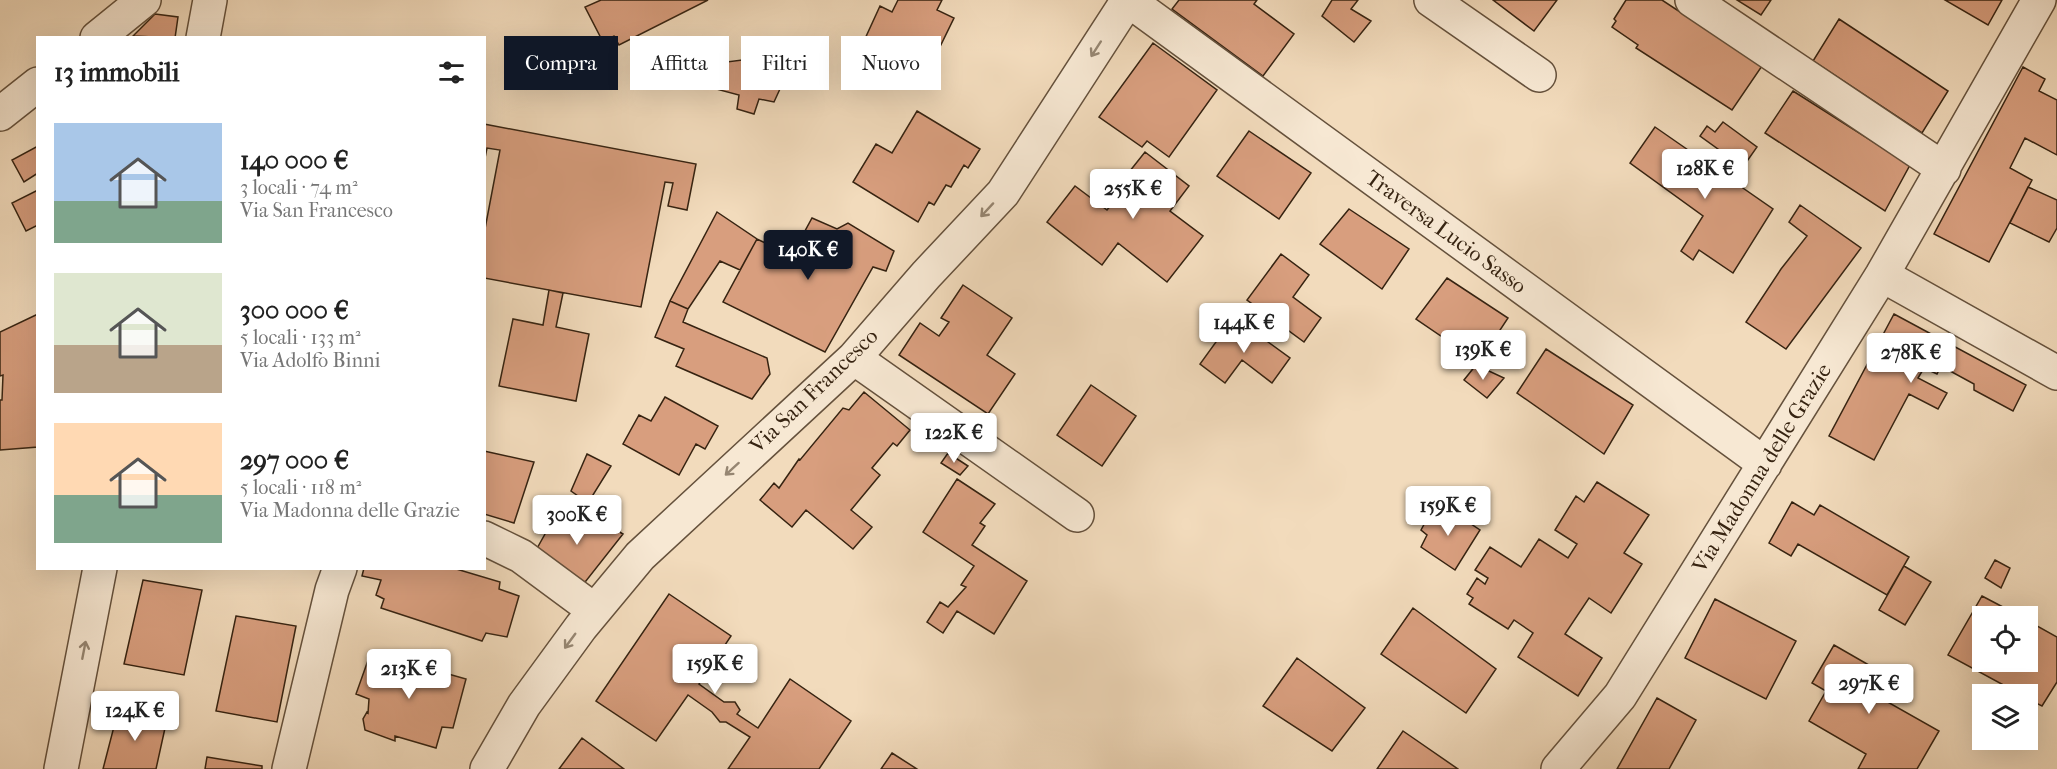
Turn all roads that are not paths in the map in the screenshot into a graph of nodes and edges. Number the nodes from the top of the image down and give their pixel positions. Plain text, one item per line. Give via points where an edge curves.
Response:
1 (144, 0) edge
2 (210, 0) edge
3 (1128, 0) edge
4 (1431, 0) edge
5 (1692, 0) edge
6 (2039, 0) edge
7 (99, 36) edge
8 (203, 36) edge
9 (1539, 75) dead end
10 (36, 86) edge
11 (0, 114) edge
12 (1944, 169) junction
13 (1882, 275) junction
14 (854, 358) junction
15 (2057, 373) edge
16 (1765, 464) junction
17 (1077, 515) dead end
18 (486, 539) edge
19 (100, 570) edge
20 (339, 570) edge
21 (594, 610) junction
22 (61, 769) edge
23 (289, 769) edge
24 (487, 769) edge
25 (1558, 769) edge

1 - 7 street
2 - 8 street
3 -> 14 street, Via San Francesco via 1003,193
3 - 16 street, Traversa Lucio Sasso
4 - 9 street
5 - 12 street
6 - 12 street, Via Madonna delle Grazie
10 - 11 street
12 - 13 street, Via Madonna delle Grazie
13 - 15 street
13 - 16 street, Via Madonna delle Grazie
14 - 17 street
14 -> 21 street, Via San Francesco via 640,556
16 - 25 street, Via Madonna delle Grazie via 1620,696
18 - 21 street via 521,556
22 -> 19 street
20 - 23 street
21 -> 24 street, Via San Francesco via 524,705

